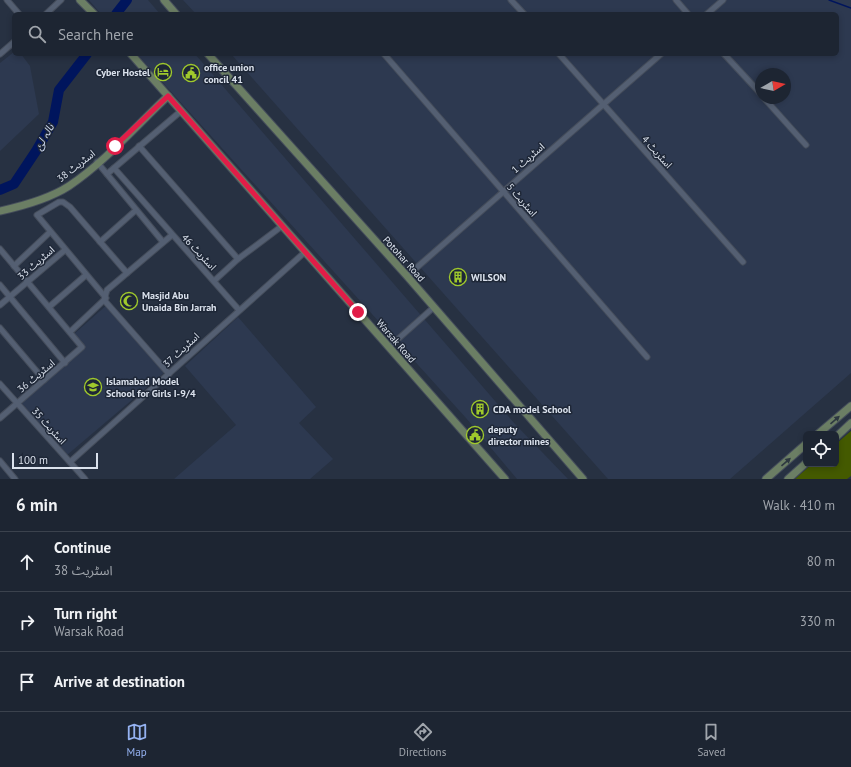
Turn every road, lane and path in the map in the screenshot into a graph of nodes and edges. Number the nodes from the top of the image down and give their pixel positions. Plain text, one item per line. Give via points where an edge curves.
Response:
1 (7, 0) edge
2 (61, 0) edge
3 (80, 0) edge
4 (164, 0) edge
5 (511, 0) edge
6 (676, 0) edge
7 (724, 0) edge
8 (18, 12) edge
9 (48, 12) edge
10 (92, 12) edge
11 (174, 12) edge
12 (522, 12) edge
13 (686, 12) edge
14 (710, 12) edge
15 (12, 44) edge
16 (0, 54) edge
17 (133, 56) edge
18 (210, 56) edge
19 (386, 56) edge
20 (561, 56) edge
21 (659, 56) edge
22 (726, 56) edge
23 (755, 88) edge
24 (168, 96) junction
25 (603, 104) junction
26 (769, 104) edge
27 (181, 111) junction
28 (806, 145) dead end
29 (139, 146) junction
30 (97, 162) junction
31 (114, 168) junction
32 (107, 174) junction
33 (503, 192) junction
34 (136, 210) junction
35 (0, 211) edge
36 (282, 226) junction
37 (50, 232) junction
38 (172, 235) junction
39 (100, 242) junction
40 (163, 242) junction
41 (0, 249) edge
42 (65, 250) junction
43 (305, 252) junction
44 (238, 259) junction
45 (743, 262) dead end
46 (14, 266) junction
47 (127, 273) junction
48 (86, 275) junction
49 (407, 276) junction
50 (214, 281) junction
51 (28, 282) junction
52 (0, 285) edge
53 (10, 297) junction
54 (105, 299) junction
55 (0, 306) edge
56 (49, 307) junction
57 (434, 308) junction
58 (239, 310) junction
59 (0, 328) edge
60 (70, 332) junction
61 (389, 347) junction
62 (647, 357) dead end
63 (65, 363) junction
64 (169, 374) junction
65 (44, 380) junction
66 (0, 384) edge
67 (17, 403) junction
68 (851, 406) edge
69 (0, 418) edge
70 (851, 424) edge
71 (822, 431) edge
72 (839, 434) edge
73 (803, 447) edge
74 (0, 461) edge
75 (70, 462) junction
76 (803, 466) edge
77 (791, 477) edge
78 (83, 478) edge
79 (15, 479) edge
80 (505, 479) edge
81 (583, 479) edge
82 (766, 479) edge

1 - 8 street
2 - 9 street
3 - 10 street
4 - 11 street
5 - 12 street
6 - 13 street
7 - 14 street
15 - 16 street
17 - 24 street, Warsak Road
18 - 49 street, Potohar Road
19 - 33 street, اسٹریٹ 5
20 - 25 street, اسٹریٹ 4
21 - 25 street, اسٹریٹ 1
22 - 23 street
24 - 27 street, Warsak Road
24 - 30 street, اسٹریٹ 38
25 - 33 street, اسٹریٹ 1
25 - 45 street, اسٹریٹ 4
26 - 28 street
27 - 29 street
27 - 36 street, Warsak Road
29 - 31 street
29 - 44 street
30 - 32 street
30 - 35 street, اسٹریٹ 38 via 68,187 32,203
31 - 32 street
31 - 38 street, اسٹریٹ 46
32 - 34 street
33 - 49 street, اسٹریٹ 1
33 - 62 street, اسٹریٹ 5
34 - 39 street
34 - 40 street
36 - 43 street, Warsak Road
36 - 44 street, اسٹریٹ 46
37 - 39 street via 37,215 62,202 70,207
37 - 42 street
37 - 46 street
38 - 40 street
38 - 50 street, اسٹریٹ 46
39 - 47 street
40 - 47 street
41 - 46 street
42 - 48 street
42 - 51 street, اسٹریٹ 33
43 - 58 street, اسٹریٹ 37
43 - 61 street, Warsak Road
44 - 50 street, اسٹریٹ 46
46 - 51 street
47 - 54 street via 107,290
48 - 54 street
48 - 56 street
49 - 57 street, Potohar Road
50 - 58 street
51 - 53 street, اسٹریٹ 33
51 - 56 street
52 - 53 street
53 - 55 street, اسٹریٹ 33
53 - 63 street
54 - 60 street
54 - 64 street
56 - 60 street
57 - 61 street
57 - 81 street, Potohar Road
58 - 64 street, اسٹریٹ 37
59 - 65 street
60 - 63 street, اسٹریٹ 36 via 82,347
61 - 80 street, Warsak Road
63 - 65 street, اسٹریٹ 36
64 - 75 street, اسٹریٹ 37
65 - 67 street, اسٹریٹ 36
66 - 67 street, اسٹریٹ 35
67 - 69 street, اسٹریٹ 36
67 - 75 street, اسٹریٹ 35
71 -> 68 street
70 - 72 street
82 -> 73 street
74 - 79 street
75 - 78 street, اسٹریٹ 35
76 - 77 street

